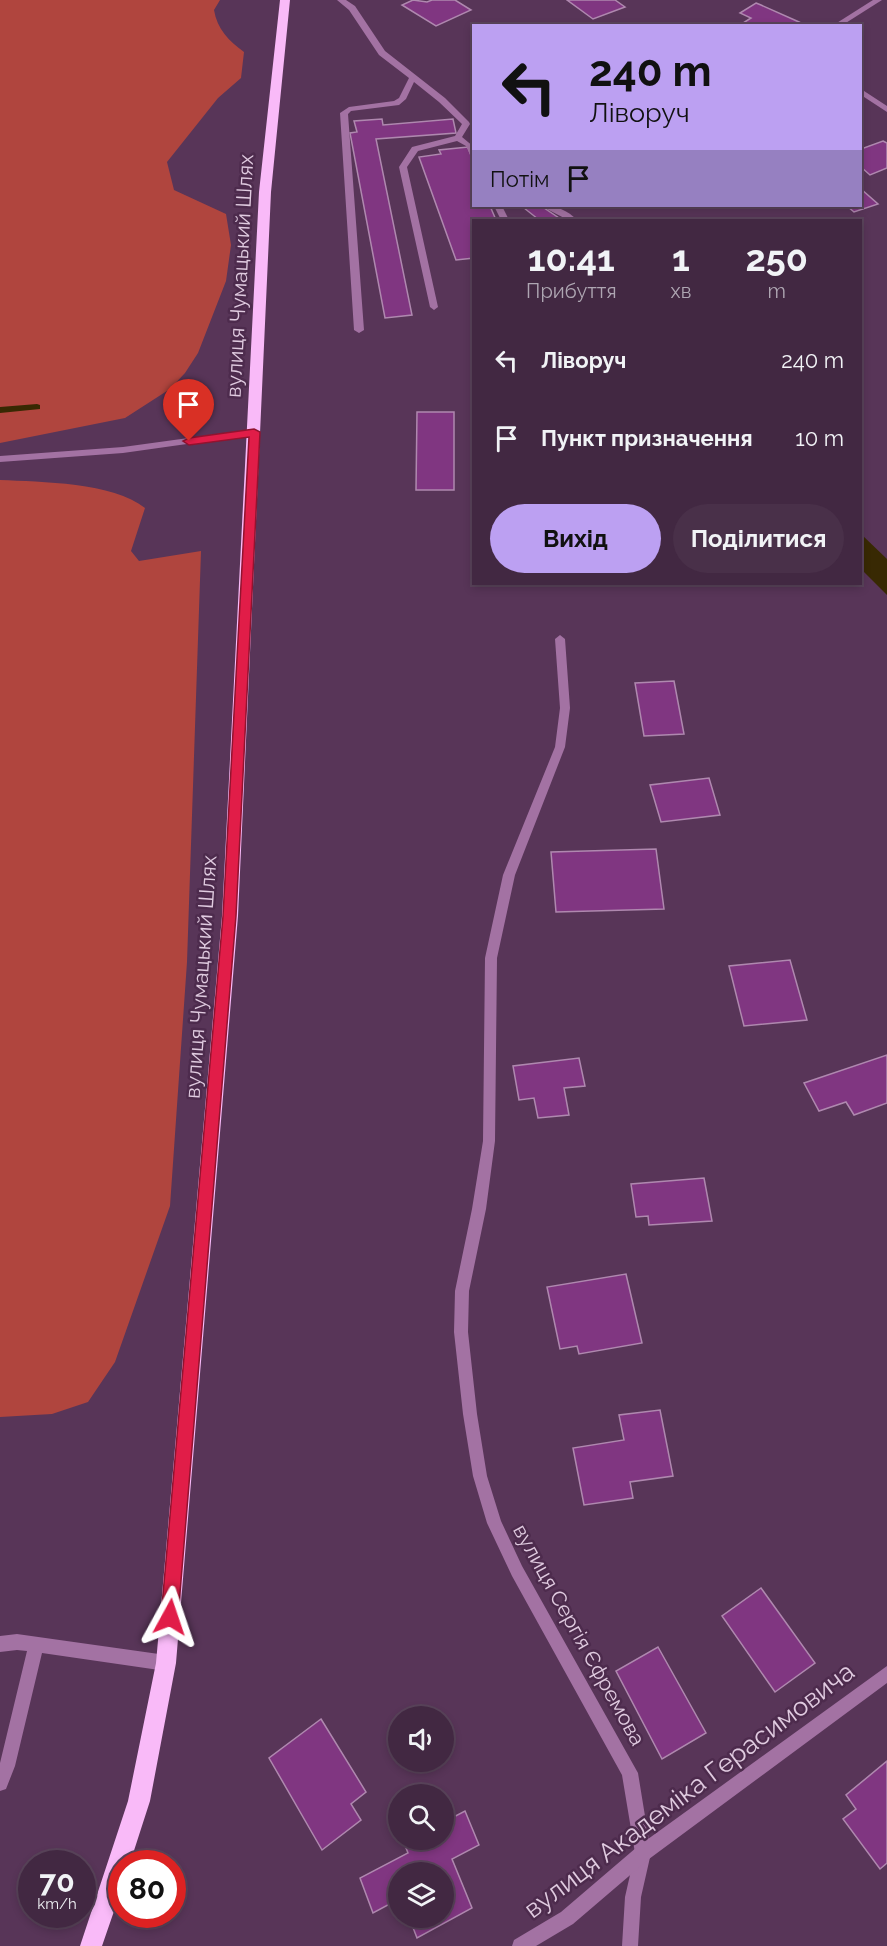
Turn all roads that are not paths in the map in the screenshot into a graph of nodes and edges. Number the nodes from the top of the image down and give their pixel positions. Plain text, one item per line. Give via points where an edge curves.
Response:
1 (285, 0) edge
2 (341, 0) edge
3 (878, 0) edge
4 (838, 24) edge
5 (412, 77) junction
6 (862, 92) edge
7 (887, 110) edge
8 (458, 138) junction
9 (472, 151) edge
10 (548, 207) edge
11 (572, 219) edge
12 (434, 307) dead end
13 (359, 330) dead end
14 (254, 432) junction
15 (0, 459) edge
16 (560, 639) dead end
17 (0, 1644) edge
18 (36, 1645) junction
19 (166, 1663) junction
20 (887, 1674) edge
21 (0, 1783) edge
22 (644, 1852) junction
23 (91, 1946) edge
24 (520, 1946) edge
25 (630, 1946) edge

1 - 14 highway, вулиця Чумацький Шлях via 266,192
2 - 5 street via 352,8 382,54
3 - 4 street
5 - 8 street via 466,124
5 - 13 street via 402,99 396,103 344,113
6 - 7 street
8 - 9 street
8 - 12 street via 415,149 403,167
10 - 11 street
14 - 15 street via 123,450
14 - 19 highway, вулиця Чумацький Шлях via 230,916
16 - 22 street, вулиця Сергія Єфремова via 565,708 560,747 509,875 491,958 489,1141 462,1292 461,1332 480,1476 494,1523 630,1773
17 - 18 street
18 - 19 street
18 - 21 street
19 - 23 highway, вулиця Чумацький Шлях via 139,1801
20 - 22 street, вулиця Академіка Герасимовича
22 - 24 street, вулиця Академіка Герасимовича via 567,1918
22 - 25 street, вулиця Сергія Єфремова via 633,1897

